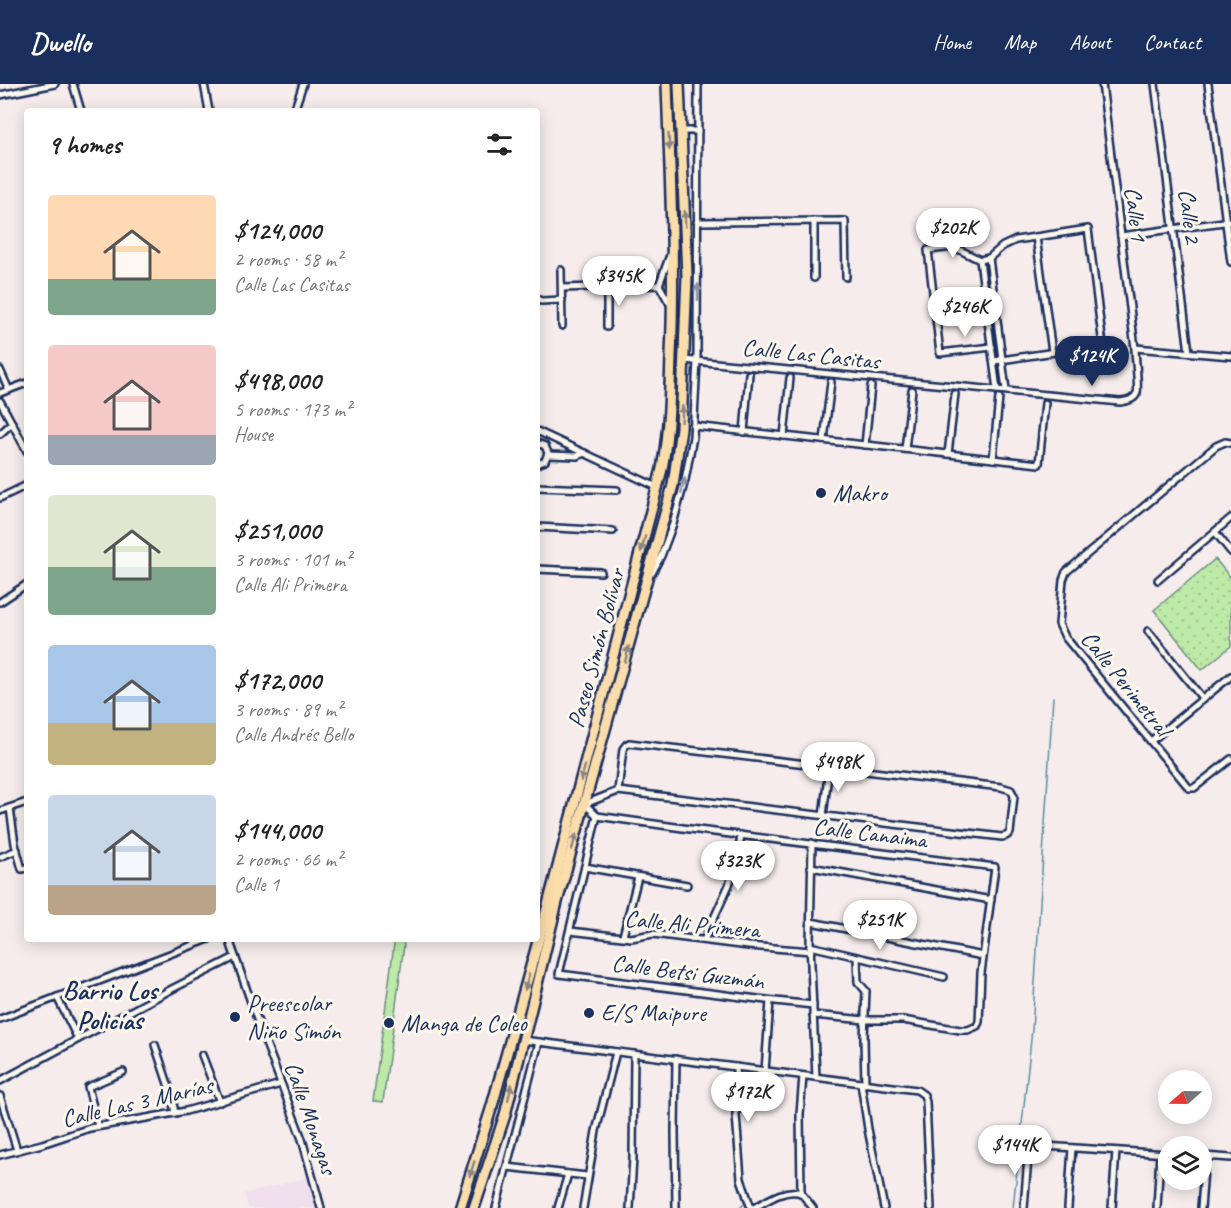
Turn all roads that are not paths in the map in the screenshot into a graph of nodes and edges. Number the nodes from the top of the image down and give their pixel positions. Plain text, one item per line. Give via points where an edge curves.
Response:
1 (55, 84) edge
2 (73, 84) edge
3 (204, 84) edge
4 (303, 84) edge
5 (667, 84) edge
6 (679, 84) edge
7 (698, 84) edge
8 (703, 84) edge
9 (1102, 84) edge
10 (1155, 84) edge
11 (1208, 84) edge
12 (0, 95) edge
13 (80, 108) edge
14 (208, 108) edge
15 (295, 108) edge
16 (681, 131) junction
17 (698, 131) junction
18 (814, 221) junction
19 (697, 222) junction
20 (1228, 222) edge
21 (1174, 229) junction
22 (1121, 236) junction
23 (1036, 237) junction
24 (673, 247) junction
25 (989, 258) junction
26 (980, 260) junction
27 (1231, 262) edge
28 (561, 270) dead end
29 (846, 277) dead end
30 (814, 278) dead end
31 (659, 285) junction
32 (607, 287) junction
33 (562, 288) junction
34 (540, 300) edge
35 (562, 300) junction
36 (672, 308) junction
37 (562, 326) dead end
38 (607, 327) dead end
39 (992, 347) junction
40 (1135, 348) junction
41 (1052, 352) junction
42 (1190, 352) junction
43 (1231, 356) edge
44 (684, 360) junction
45 (1002, 360) junction
46 (698, 361) junction
47 (994, 361) junction
48 (0, 370) edge
49 (749, 374) dead end
50 (790, 378) dead end
51 (831, 382) dead end
52 (24, 384) edge
53 (871, 386) dead end
54 (9, 390) junction
55 (912, 390) dead end
56 (998, 390) junction
57 (1006, 390) junction
58 (0, 393) edge
59 (955, 394) dead end
60 (999, 398) dead end
61 (0, 401) edge
62 (1045, 403) dead end
63 (12, 423) junction
64 (694, 426) junction
65 (540, 432) edge
66 (744, 432) junction
67 (0, 434) edge
68 (784, 436) junction
69 (824, 440) junction
70 (1231, 443) edge
71 (540, 444) edge
72 (24, 445) edge
73 (865, 445) junction
74 (905, 449) junction
75 (585, 453) junction
76 (948, 454) junction
77 (548, 455) junction
78 (993, 459) junction
79 (540, 463) edge
80 (24, 486) edge
81 (540, 487) edge
82 (658, 488) junction
83 (617, 490) dead end
84 (671, 493) junction
85 (0, 498) edge
86 (1231, 518) edge
87 (540, 527) edge
88 (613, 531) dead end
89 (1215, 532) junction
90 (1231, 552) edge
91 (540, 569) edge
92 (601, 572) dead end
93 (647, 579) junction
94 (1158, 580) dead end
95 (24, 586) edge
96 (0, 602) edge
97 (1148, 631) dead end
98 (1231, 676) edge
99 (1203, 699) junction
100 (1151, 741) junction
101 (1231, 759) edge
102 (829, 767) junction
103 (618, 791) junction
104 (24, 803) edge
105 (580, 803) junction
106 (10, 808) junction
107 (0, 811) edge
108 (597, 816) junction
109 (823, 816) junction
110 (741, 835) junction
111 (812, 843) junction
112 (16, 850) junction
113 (0, 856) edge
114 (585, 867) junction
115 (811, 867) junction
116 (24, 869) edge
117 (638, 877) junction
118 (687, 885) dead end
119 (991, 900) junction
120 (811, 922) junction
121 (570, 932) junction
122 (622, 936) junction
123 (540, 940) edge
124 (704, 940) junction
125 (202, 942) edge
126 (230, 942) edge
127 (539, 942) edge
128 (810, 949) junction
129 (983, 956) junction
130 (235, 957) junction
131 (857, 958) junction
132 (944, 976) dead end
133 (57, 997) junction
134 (770, 1001) junction
135 (813, 1005) junction
136 (813, 1015) junction
137 (0, 1019) edge
138 (865, 1020) junction
139 (78, 1039) junction
140 (523, 1040) junction
141 (539, 1042) junction
142 (155, 1045) dead end
143 (616, 1052) junction
144 (634, 1054) junction
145 (202, 1055) dead end
146 (676, 1059) junction
147 (736, 1067) junction
148 (123, 1071) dead end
149 (765, 1071) junction
150 (802, 1076) junction
151 (816, 1077) junction
152 (0, 1081) edge
153 (281, 1084) junction
154 (863, 1084) junction
155 (0, 1096) edge
156 (220, 1102) junction
157 (175, 1113) junction
158 (99, 1126) junction
159 (1072, 1148) junction
160 (17, 1150) junction
161 (1116, 1151) junction
162 (1158, 1154) edge
163 (0, 1155) edge
164 (1212, 1157) edge
165 (1231, 1158) edge
166 (507, 1167) junction
167 (568, 1174) junction
168 (587, 1176) junction
169 (1158, 1190) edge
170 (1202, 1190) edge
171 (801, 1193) junction
172 (321, 1208) edge
173 (460, 1208) edge
174 (474, 1208) edge
175 (496, 1208) edge
176 (558, 1208) edge
177 (583, 1208) edge
178 (630, 1208) edge
179 (676, 1208) edge
180 (752, 1208) edge
181 (813, 1208) edge
182 (884, 1208) edge
183 (931, 1208) edge
184 (1024, 1208) edge
185 (1068, 1208) edge
186 (1112, 1208) edge
187 (1157, 1208) edge
188 (1201, 1208) edge

1 - 12 street
2 - 13 street
3 - 14 street
4 - 15 street
5 -> 24 main road, Paseo Simón Bolívar
6 - 16 main road, Paseo Simón Bolívar
7 - 8 street
7 - 17 street, Paseo Simón Bolívar
9 - 22 street, Calle 1
10 - 21 street, Calle 2
11 - 20 street
16 - 17 street
44 -> 16 main road, Paseo Simón Bolívar via 687,276
17 - 19 street, Paseo Simón Bolívar
18 - 19 street
18 - 29 street via 845,221
18 - 30 street
46 -> 19 street, Paseo Simón Bolívar
20 - 21 street
20 - 27 street
21 - 22 street
21 - 42 street, Calle 2
22 - 40 street, Calle 1
23 - 25 street via 1008,243
23 - 41 street
23 - 41 street via 1088,229 1103,345
24 - 31 street
24 - 36 main road, Paseo Simón Bolívar
25 - 26 street
25 - 45 street
26 - 39 street
26 - 39 street via 954,247 928,250 940,353
28 - 33 street
31 - 32 street
31 - 36 street
32 - 33 street
32 - 38 street
33 - 35 street
34 - 35 street
35 - 37 street
36 - 82 main road, Paseo Simón Bolívar via 669,421
39 - 47 street
40 - 42 street
40 - 57 street, Calle Las Casitas via 1138,390 1127,401
41 - 45 street
42 - 43 street
44 - 46 street, Calle Las Casitas
84 -> 44 main road, Paseo Simón Bolívar via 680,437
45 - 47 street
45 - 57 street
46 - 56 street, Calle Las Casitas
46 - 64 street, Paseo Simón Bolívar
47 - 56 street
48 - 54 street
49 - 66 street
50 - 68 street
51 - 69 street
52 - 54 street
53 - 73 street
54 - 58 street
55 - 74 street
56 - 57 street, Calle Las Casitas
59 - 76 street
60 - 78 street
61 - 63 street
62 - 78 street via 1039,464
63 - 67 street
63 - 72 street
64 - 66 street
93 -> 64 street, Paseo Simón Bolívar via 658,564 673,524
65 - 75 street
66 - 68 street
68 - 69 street
69 - 73 street
70 - 100 street, Calle Perimetral via 1220,444 1064,576 1060,629
71 - 77 street
73 - 74 street
74 - 76 street
75 - 77 street
75 - 82 street
76 - 78 street
77 - 79 street
80 - 85 street
81 - 83 street
82 - 84 main road
82 -> 105 main road, Paseo Simón Bolívar
84 - 93 main road, Paseo Simón Bolívar
86 - 89 street
87 - 88 street
89 - 90 street
89 - 94 street
91 - 92 street
105 -> 93 main road, Paseo Simón Bolívar
95 - 96 street
97 - 99 street
98 - 99 street
99 - 100 street
100 - 101 street, Calle Perimetral via 1190,789
102 - 103 street via 629,743 623,749
102 - 109 street
102 - 109 street via 1008,789 1014,796 1010,831 1002,837
103 - 105 street
103 - 109 street
104 - 106 street
105 - 108 street
105 -> 123 main road, Paseo Simón Bolívar
140 -> 105 main road, Paseo Simón Bolívar
106 - 107 street
106 - 112 street
108 - 110 street, Calle Canaima
108 - 114 street
110 - 111 street, Calle Canaima
110 - 124 street via 729,885
111 - 115 street
111 - 119 street, Calle Canaima via 995,867
112 - 113 street
112 - 116 street
114 - 117 street
114 - 121 street
115 - 119 street
115 - 120 street
117 - 118 street
117 - 122 street
119 - 129 street
120 - 128 street
120 - 129 street
121 - 122 street, Calle Ali Primera
121 - 134 street, Calle Betsi Guzmán via 559,974
122 - 124 street, Calle Ali Primera via 653,934
124 - 128 street, Calle Ali Primera
125 - 133 street
126 - 130 street, Calle Monagas
127 -> 173 main road, Paseo Simón Bolívar
128 - 131 street, Calle Ali Primera
128 - 135 street
129 - 138 street via 979,1022 974,1028 960,1030 903,1020
130 - 139 street
130 - 153 street, Calle Monagas
131 - 132 street, Calle Ali Primera
131 - 138 street via 858,982 866,991
133 - 137 street
133 - 139 street
134 - 135 street, Calle Betsi Guzmán
134 - 149 street
135 - 136 street
136 - 138 street
136 - 151 street
138 - 154 street
139 - 152 street
140 - 141 street
174 -> 140 main road, Paseo Simón Bolívar via 505,1115
141 - 143 street
141 - 166 street
142 - 157 street
143 - 144 street
143 - 168 street
144 - 146 street
144 - 178 street
145 - 156 street
146 - 147 street
146 - 179 street
147 - 149 street
147 - 180 street via 740,1167
148 - 158 street via 88,1087
149 - 150 street
150 - 151 street
150 - 171 street
151 - 154 street
153 - 156 street, Calle Las 3 Marías
153 - 172 street, Calle Monagas via 305,1148
154 - 182 street
154 - 183 street via 922,1093 926,1101
155 - 160 street
156 - 157 street, Calle Las 3 Marías
157 - 158 street, Calle Las 3 Marías
158 - 160 street, Calle Las 3 Marías
159 - 161 street
159 - 184 street via 1029,1145
159 - 185 street
160 - 163 street, Calle Las 3 Marías
161 - 162 street
161 - 186 street
164 - 165 street
166 - 167 street
166 - 175 street
167 - 168 street
167 - 176 street
168 - 177 street
169 - 187 street
170 - 188 street
171 - 180 street via 785,1193
171 - 181 street

